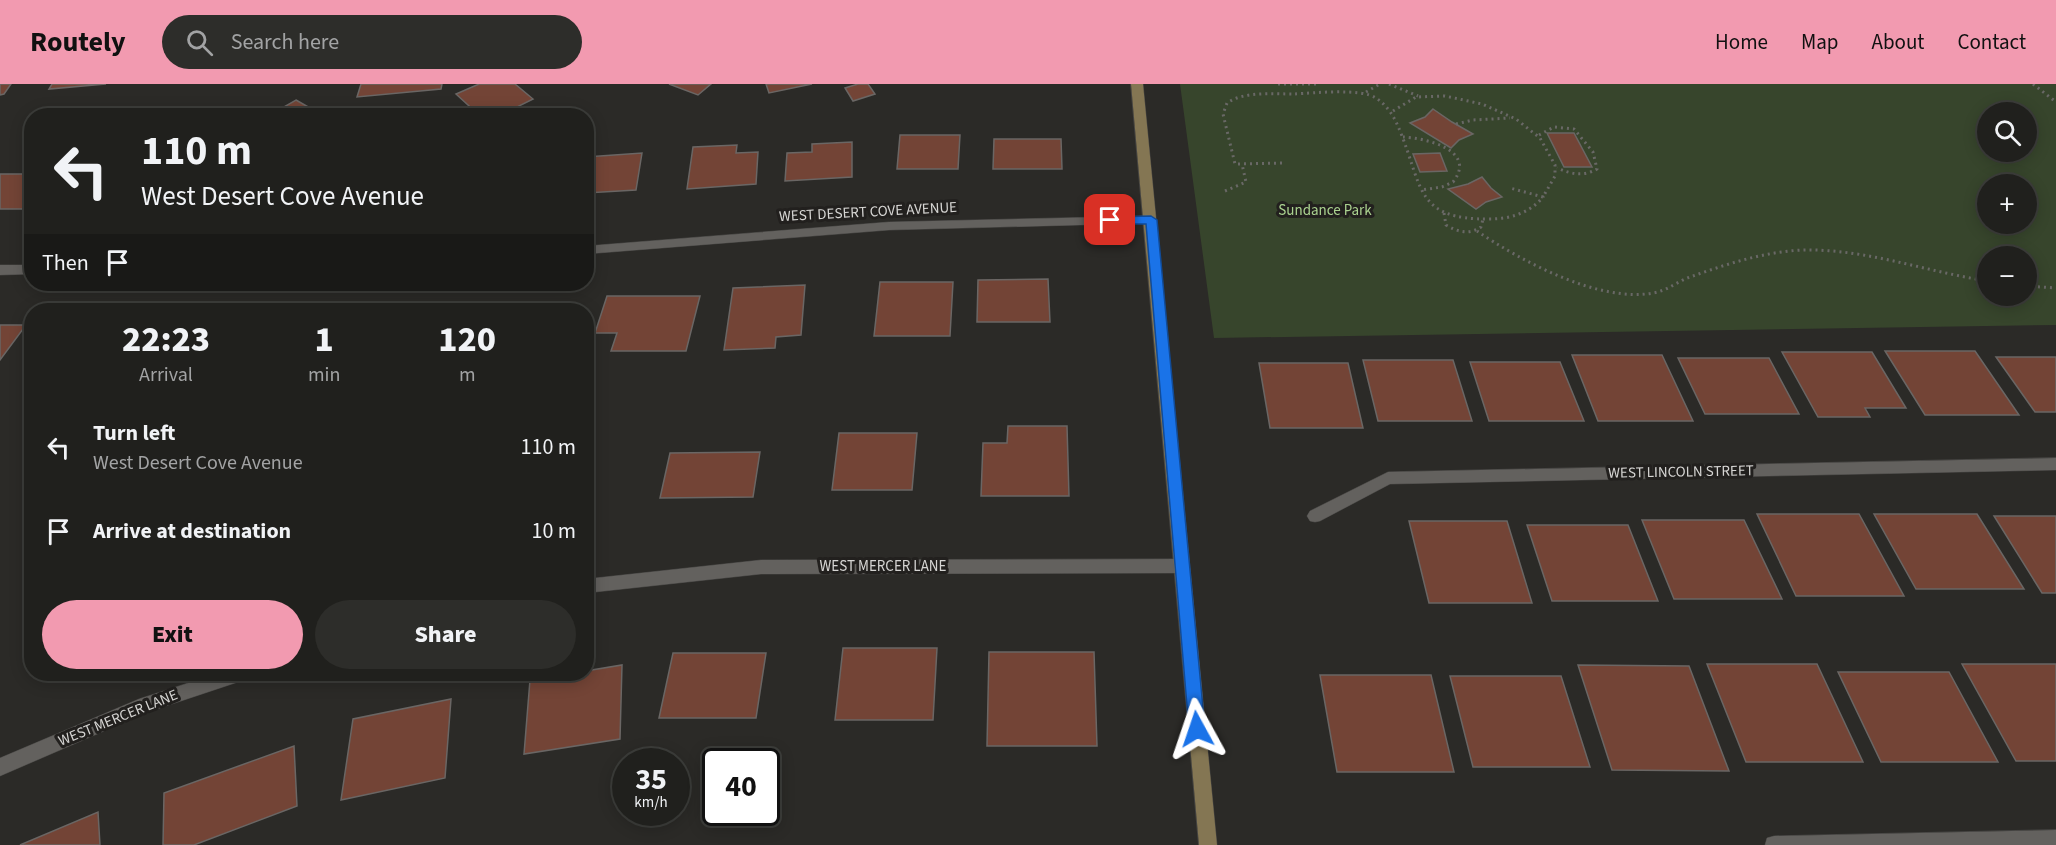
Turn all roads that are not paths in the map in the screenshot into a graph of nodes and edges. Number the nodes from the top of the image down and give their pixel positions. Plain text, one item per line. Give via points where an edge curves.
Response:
1 (1137, 84) edge
2 (1151, 220) junction
3 (594, 249) edge
4 (24, 269) edge
5 (0, 270) edge
6 (2056, 464) edge
7 (1315, 516) dead end
8 (1181, 566) junction
9 (594, 585) edge
10 (217, 681) edge
11 (0, 767) edge
12 (2056, 839) edge
13 (1208, 845) edge
14 (1774, 845) edge

1 - 2 street
2 - 3 street, WEST DESERT COVE AVENUE via 889,226
2 - 8 street
4 - 5 street
6 - 7 street, WEST LINCOLN STREET via 1388,478
8 - 9 street, WEST MERCER LANE via 761,567
8 - 13 street
10 - 11 street, WEST MERCER LANE via 145,705
12 - 14 street

